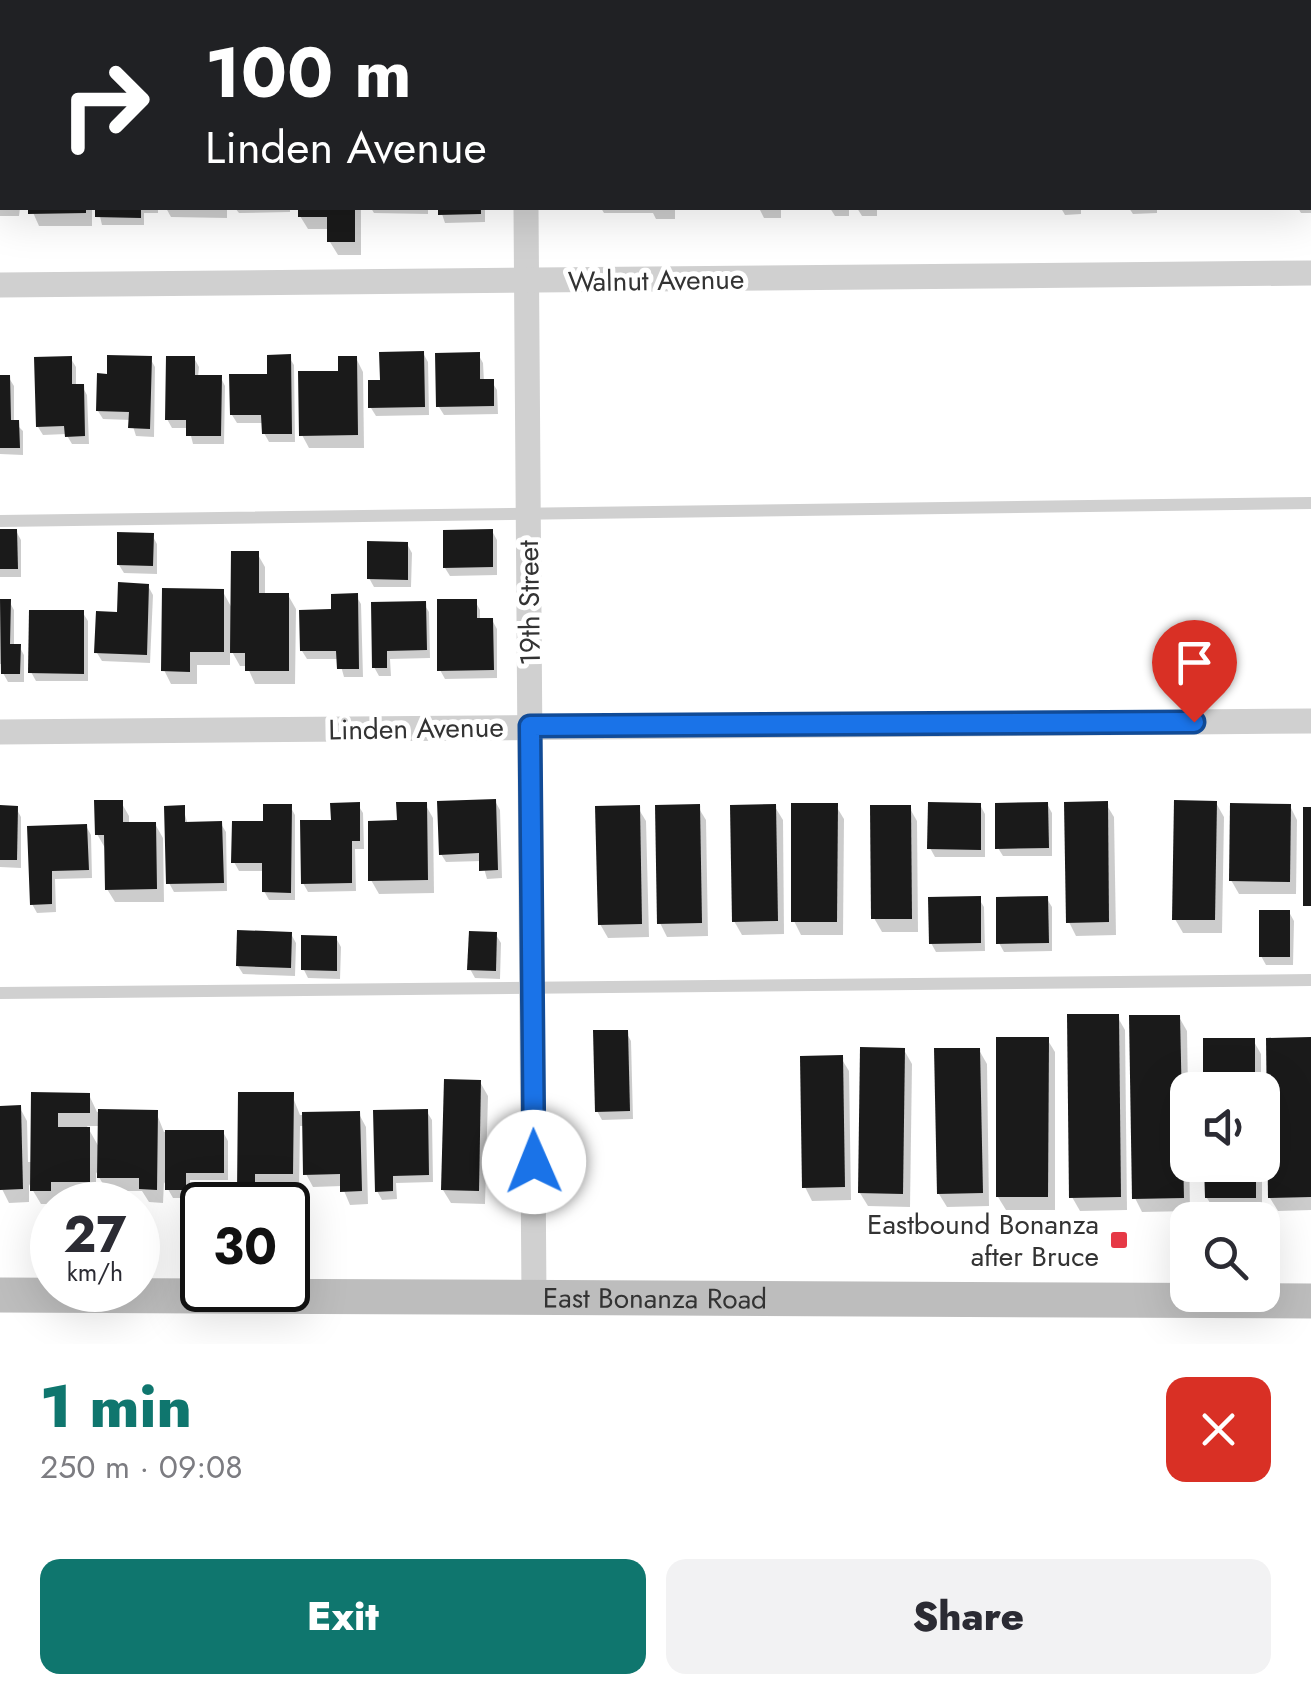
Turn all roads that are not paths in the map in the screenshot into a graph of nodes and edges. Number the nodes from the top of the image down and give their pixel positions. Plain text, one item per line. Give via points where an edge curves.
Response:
1 (526, 210) edge
2 (1311, 274) edge
3 (526, 281) junction
4 (0, 284) edge
5 (1311, 503) edge
6 (528, 514) junction
7 (0, 521) edge
8 (1311, 721) edge
9 (530, 726) junction
10 (0, 732) edge
11 (1311, 980) edge
12 (532, 988) junction
13 (0, 993) edge
14 (0, 1295) edge
15 (534, 1298) junction
16 (1311, 1301) edge

1 - 3 street, 19th Street
2 - 3 street, Walnut Avenue
3 - 4 street, Walnut Avenue
3 - 6 street, 19th Street
5 - 6 lane
6 - 7 lane
6 - 9 street, 19th Street
8 - 9 street, Linden Avenue
9 - 10 street, Linden Avenue
9 - 12 street, 19th Street
11 - 12 lane
12 - 13 lane
12 - 15 street, 19th Street
14 - 15 main road, East Bonanza Road
15 - 16 main road, East Bonanza Road

